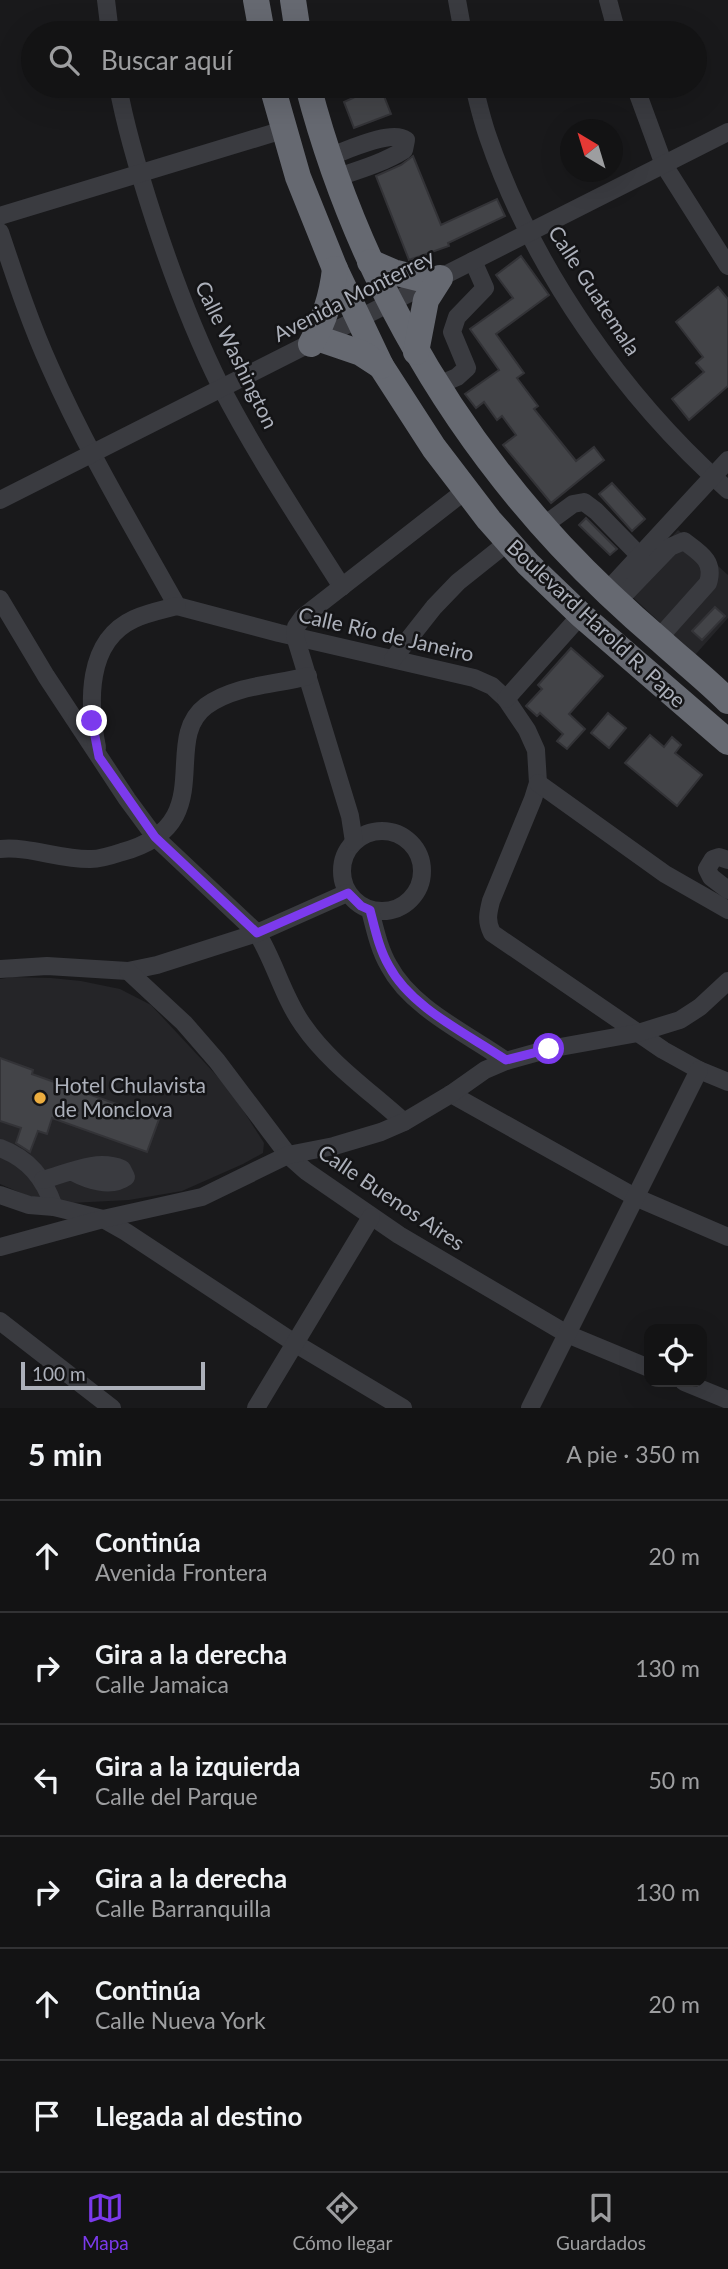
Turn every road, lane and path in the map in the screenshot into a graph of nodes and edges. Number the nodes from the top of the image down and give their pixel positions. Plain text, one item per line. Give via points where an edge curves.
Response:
1 (106, 0) edge
2 (256, 0) edge
3 (293, 0) edge
4 (457, 0) edge
5 (608, 0) edge
6 (109, 21) edge
7 (260, 21) edge
8 (296, 21) edge
9 (461, 21) edge
10 (614, 21) edge
11 (121, 98) edge
12 (275, 98) edge
13 (312, 98) edge
14 (477, 98) edge
15 (639, 98) edge
16 (283, 130) junction
17 (728, 132) edge
18 (664, 165) junction
19 (140, 174) junction
20 (0, 216) edge
21 (0, 232) edge
22 (529, 233) junction
23 (474, 261) junction
24 (370, 262) junction
25 (728, 266) edge
26 (335, 269) junction
27 (437, 280) junction
28 (390, 304) junction
29 (359, 320) junction
30 (316, 342) junction
31 (416, 352) junction
32 (381, 366) junction
33 (436, 386) junction
34 (222, 388) junction
35 (92, 454) junction
36 (728, 460) edge
37 (713, 477) junction
38 (728, 490) edge
39 (466, 491) junction
40 (0, 500) edge
41 (543, 526) junction
42 (507, 542) junction
43 (640, 556) junction
44 (342, 587) junction
45 (612, 596) junction
46 (0, 599) edge
47 (177, 606) junction
48 (581, 615) junction
49 (295, 636) junction
50 (658, 639) junction
51 (393, 659) junction
52 (308, 676) junction
53 (506, 699) junction
54 (726, 699) edge
55 (695, 715) junction
56 (728, 742) edge
57 (728, 751) edge
58 (99, 757) junction
59 (538, 783) junction
60 (155, 837) junction
61 (354, 842) junction
62 (0, 849) edge
63 (728, 860) edge
64 (728, 890) edge
65 (348, 893) junction
66 (370, 910) junction
67 (728, 910) edge
68 (257, 933) junction
69 (0, 969) edge
70 (128, 971) junction
71 (728, 981) edge
72 (638, 1034) junction
73 (506, 1060) junction
74 (699, 1070) junction
75 (728, 1082) edge
76 (451, 1094) junction
77 (404, 1122) junction
78 (0, 1148) edge
79 (288, 1156) junction
80 (72, 1172) dead end
81 (43, 1180) junction
82 (0, 1195) edge
83 (635, 1197) junction
84 (54, 1208) junction
85 (371, 1217) junction
86 (103, 1219) junction
87 (728, 1237) edge
88 (0, 1247) edge
89 (0, 1321) edge
90 (567, 1334) junction
91 (296, 1344) junction
92 (644, 1366) edge
93 (696, 1387) edge
94 (728, 1400) edge
95 (109, 1407) edge
96 (256, 1408) edge
97 (403, 1408) edge
98 (530, 1408) edge

1 - 6 street
2 - 7 highway
3 - 8 highway
4 - 9 street
5 - 10 street
11 - 19 street, Calle Washington
12 - 16 highway, Boulevard Harold R. Pape
13 - 24 highway, Boulevard Harold R. Pape via 332,168
14 - 22 street, Calle Guatemala via 487,136
15 - 18 street
16 - 19 street
16 - 26 highway, Boulevard Harold R. Pape
17 - 18 street, Avenida Monterrey
18 - 22 street, Avenida Monterrey
18 - 25 street
19 - 20 street
19 - 34 street, Calle Washington via 181,297
21 - 35 street via 50,367
22 - 23 street, Avenida Monterrey
22 - 37 street, Calle Guatemala via 595,340
23 - 27 street, Avenida Monterrey
23 - 33 street via 485,288 457,317 452,332 467,368
24 - 27 highway via 393,272
24 - 28 highway, Boulevard Harold R. Pape
26 - 29 highway, Boulevard Harold R. Pape
26 - 30 highway via 330,303
27 - 28 street, Avenida Monterrey
27 - 31 highway via 426,300
28 - 29 street, Avenida Monterrey
28 - 31 highway, Boulevard Harold R. Pape
29 - 30 street, Avenida Monterrey
29 - 32 highway, Boulevard Harold R. Pape
30 - 32 highway via 361,353
30 - 34 street, Avenida Monterrey
31 - 33 highway, Boulevard Harold R. Pape
32 - 39 highway, Boulevard Harold R. Pape
33 - 41 highway, Boulevard Harold R. Pape
34 - 35 street, Avenida Monterrey
34 - 44 street, Calle Washington
35 - 40 street, Avenida Monterrey
35 - 47 street
36 - 37 street
37 - 38 street, Calle Guatemala
37 - 43 street
39 - 42 highway, Boulevard Harold R. Pape
39 - 44 street
41 - 43 street via 573,504 584,502
41 - 45 highway, Boulevard Harold R. Pape
42 - 48 highway, Boulevard Harold R. Pape
42 - 51 street via 458,582
43 - 45 street
44 - 49 street via 303,617
45 - 50 highway, Boulevard Harold R. Pape
45 - 50 street via 670,547 684,541 700,552 710,566 708,583
46 - 58 street
47 - 49 street, Calle Río de Janeiro
47 - 58 street via 133,619 117,629 104,646 92,694
48 - 53 street
48 - 55 highway, Boulevard Harold R. Pape
49 - 51 street, Calle Río de Janeiro
49 - 52 street
50 - 54 highway, Boulevard Harold R. Pape
51 - 53 street, Calle Río de Janeiro via 474,677
52 - 60 street via 223,695 203,708 188,736 178,813
52 - 61 street
53 - 59 street, Calle Río de Janeiro via 536,750
55 - 56 highway, Boulevard Harold R. Pape
55 - 57 street
58 - 60 street
59 - 67 street via 665,874
59 - 72 street, Calle Río de Janeiro via 491,901 488,925 503,942
60 - 62 street via 91,859
60 - 68 street
61 - 65 street via 341,866
61 - 66 street via 364,834 390,831 412,844 419,855 421,881 416,893 396,909
63 - 64 street via 713,859 707,869
65 - 66 street
65 - 68 street
66 - 73 street via 379,944 403,985 419,1002
68 - 70 street via 178,960
68 - 77 street via 302,1024
69 - 70 street via 47,966
70 - 79 street, Calle Buenos Aires via 184,1023
71 - 72 street via 680,1020
72 - 73 street
72 - 74 street, Calle Río de Janeiro
73 - 76 street
74 - 75 street, Calle Río de Janeiro
74 - 83 street
76 - 77 street
76 - 83 street
77 - 79 street
78 - 81 street via 19,1156
79 - 85 street, Calle Buenos Aires
79 - 86 street via 202,1197
80 - 81 street
81 - 84 street
82 - 84 street
83 - 87 street
83 - 90 street
84 - 86 street
85 - 90 street, Calle Buenos Aires
85 - 91 street
86 - 88 street
86 - 91 street
89 - 95 street
90 - 92 street, Calle Buenos Aires
90 - 98 street
91 - 96 street
91 - 97 street
93 - 94 street

